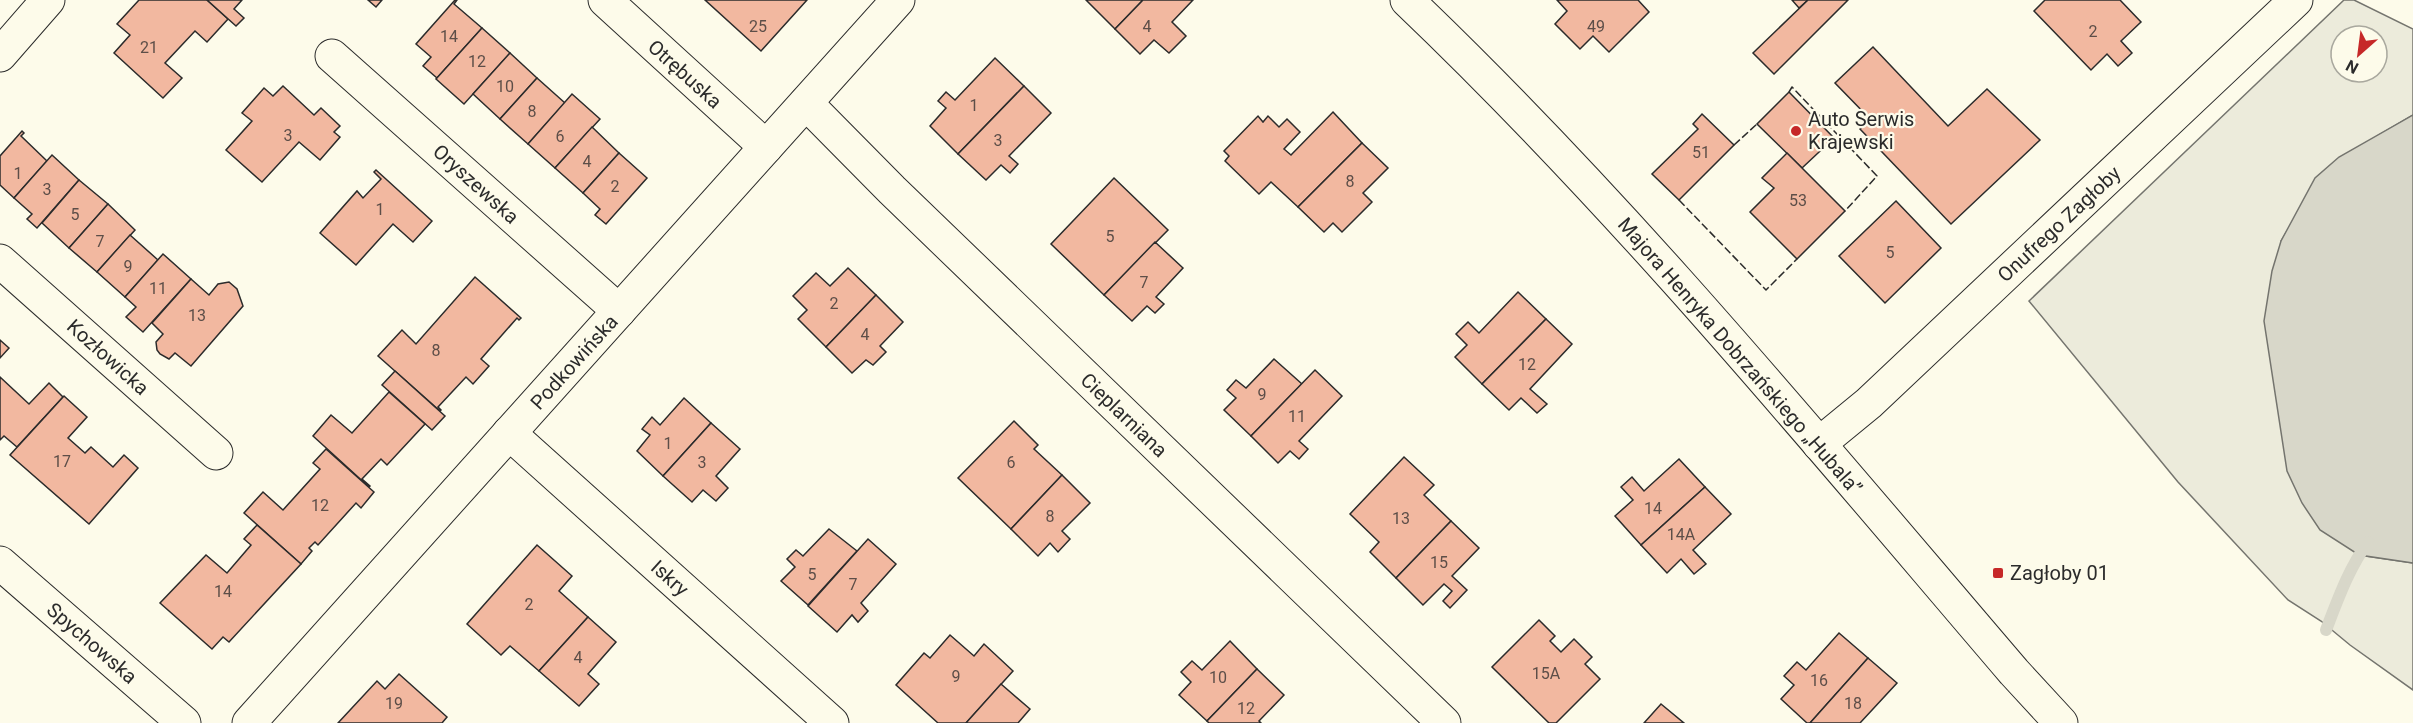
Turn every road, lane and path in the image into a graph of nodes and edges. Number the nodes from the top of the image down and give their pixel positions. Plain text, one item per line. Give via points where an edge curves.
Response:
1 (48, 0) edge
2 (605, 0) edge
3 (898, 0) edge
4 (1407, 0) edge
5 (2296, 0) edge
6 (0, 55) edge
7 (332, 56) dead end
8 (806, 103) junction
9 (766, 147) junction
10 (0, 261) edge
11 (619, 311) junction
12 (509, 433) junction
13 (1819, 444) junction
14 (216, 453) dead end
15 (0, 563) edge
16 (184, 723) edge
17 (249, 723) edge
18 (832, 723) edge
19 (1444, 723) edge
20 (2061, 723) edge

1 - 6 street
2 - 9 street, Otrębuska
3 - 8 street, Podkowińska
4 - 13 street, Majora Henryka Dobrzańskiego „Hubala” via 1564,157 1712,318
5 - 13 street, Onufrego Zagłoby via 1869,403
7 - 11 street, Oryszewska
8 - 9 street, Podkowińska
8 - 19 street, Cieplarniana
9 - 11 street, Podkowińska
10 - 14 street, Kozłowicka
11 - 12 street, Podkowińska
12 - 17 street, Podkowińska
12 - 18 street, Iskry
13 - 20 street, Majora Henryka Dobrzańskiego „Hubala”
15 - 16 street, Spychowska

